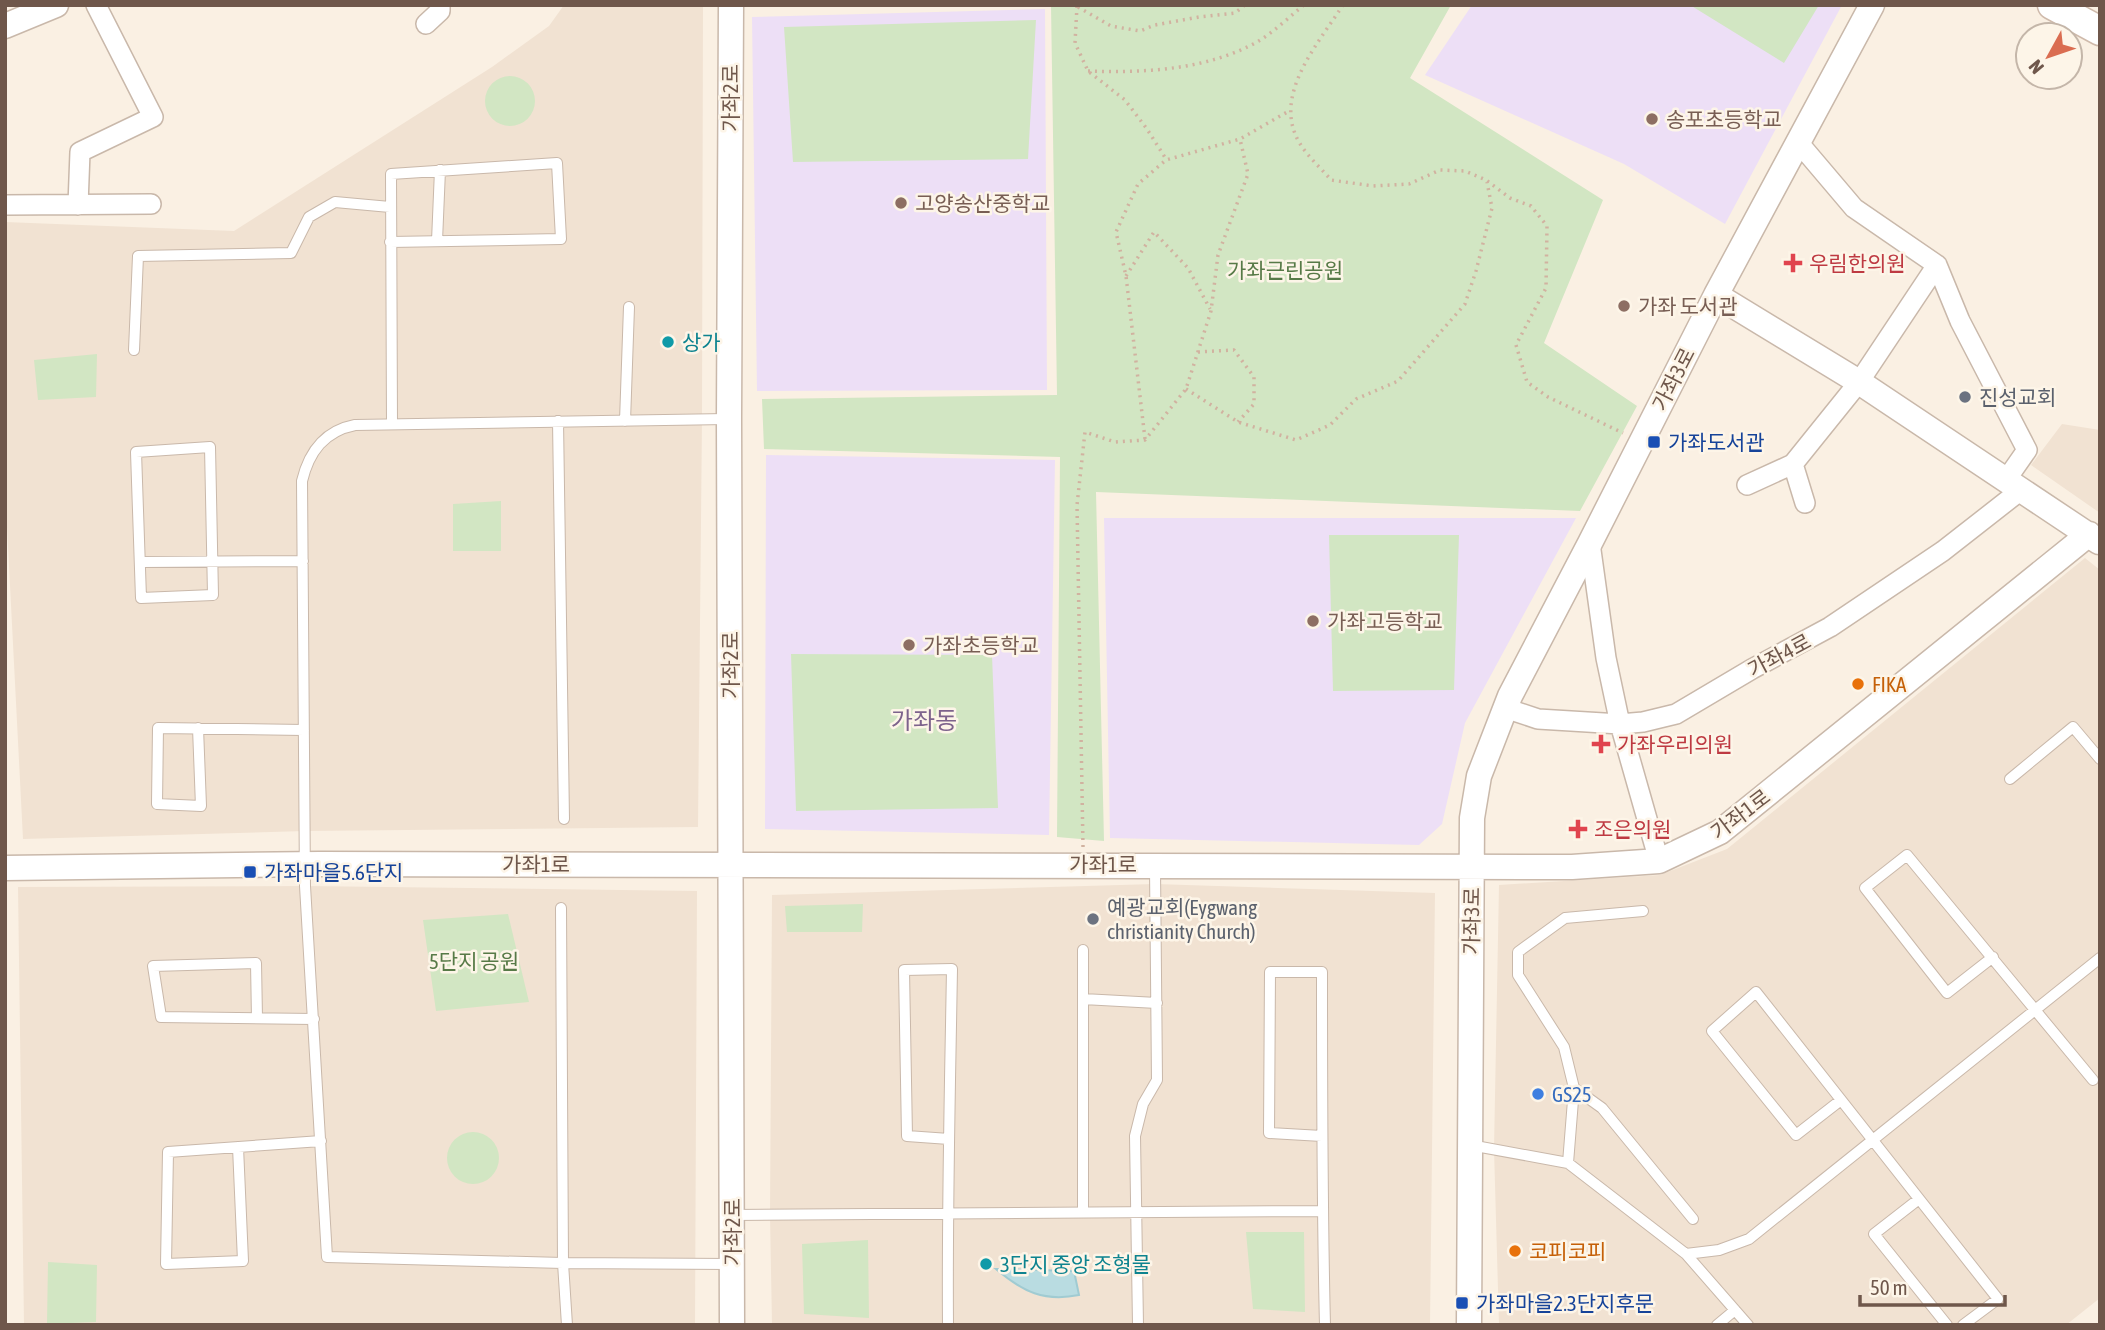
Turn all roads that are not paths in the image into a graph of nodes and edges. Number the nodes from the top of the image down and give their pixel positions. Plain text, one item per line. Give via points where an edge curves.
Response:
1 (56, 5) edge
2 (96, 5) edge
3 (440, 5) edge
4 (731, 5) edge
5 (1872, 5) edge
6 (2052, 5) edge
7 (426, 24) dead end
8 (5, 26) edge
9 (2100, 31) edge
10 (1798, 142) junction
11 (440, 170) junction
12 (151, 204) dead end
13 (5, 205) edge
14 (78, 205) junction
15 (390, 207) junction
16 (437, 241) junction
17 (390, 242) junction
18 (1937, 265) junction
19 (1716, 295) junction
20 (629, 306) dead end
21 (134, 350) dead end
22 (1858, 382) junction
23 (729, 419) junction
24 (558, 421) junction
25 (625, 421) junction
26 (392, 424) junction
27 (1793, 464) junction
28 (1747, 485) dead end
29 (2014, 485) junction
30 (1805, 503) dead end
31 (2096, 534) edge
32 (1590, 543) junction
33 (303, 561) junction
34 (141, 562) junction
35 (213, 562) junction
36 (1505, 708) junction
37 (1620, 724) junction
38 (198, 728) junction
39 (304, 730) junction
40 (2100, 759) edge
41 (2010, 779) dead end
42 (564, 818) dead end
43 (1659, 861) junction
44 (306, 864) junction
45 (731, 864) junction
46 (1155, 864) junction
47 (1472, 867) junction
48 (5, 868) edge
49 (561, 908) dead end
50 (1643, 911) dead end
51 (1083, 950) dead end
52 (1993, 957) junction
53 (2100, 958) edge
54 (1083, 999) junction
55 (1157, 1003) junction
56 (2035, 1010) junction
57 (257, 1018) junction
58 (314, 1019) junction
59 (2094, 1080) dead end
60 (1574, 1088) junction
61 (1841, 1100) junction
62 (1322, 1136) junction
63 (949, 1139) junction
64 (1873, 1140) junction
65 (321, 1142) junction
66 (1469, 1145) junction
67 (238, 1147) junction
68 (1568, 1163) junction
69 (1919, 1199) junction
70 (1322, 1210) junction
71 (1083, 1212) junction
72 (1137, 1212) junction
73 (947, 1213) junction
74 (732, 1215) junction
75 (1693, 1219) dead end
76 (1686, 1254) junction
77 (563, 1264) junction
78 (732, 1264) junction
79 (1735, 1310) junction
80 (567, 1325) edge
81 (732, 1325) edge
82 (948, 1325) edge
83 (1138, 1325) edge
84 (1325, 1325) edge
85 (1469, 1325) edge
86 (1717, 1325) edge
87 (1748, 1325) edge
88 (1947, 1325) edge
89 (1963, 1325) edge

1 - 8 street
2 - 14 street via 153,117 80,152
3 - 7 street via 440,11
4 - 23 street, 가좌2로
5 - 10 street, 가좌3로
6 - 9 main road
10 - 18 street via 1854,208
10 - 19 street, 가좌3로
11 - 15 lane via 391,174
11 - 16 lane
11 - 16 lane via 557,163 561,239
12 - 14 street
13 - 14 street
15 - 17 lane
15 - 21 lane via 335,202 309,217 291,254 138,256
16 - 17 lane
17 - 26 lane
18 - 22 street
18 - 29 street via 1960,321 2027,450
19 - 22 street
19 - 32 street, 가좌3로
20 - 25 lane
22 - 27 street
22 - 29 street
23 - 25 lane
23 - 45 street, 가좌2로
24 - 25 lane
24 - 26 lane
24 - 42 lane
26 - 33 lane via 340,428 314,449 302,481
27 - 28 street
27 - 30 street
29 - 31 street
29 - 37 street, 가좌4로 via 1943,551 1830,627 1676,714
31 - 43 street, 가좌1로 via 1720,832
32 - 36 street, 가좌3로
32 - 37 street
33 - 35 lane
33 - 39 lane
34 - 35 lane
34 - 35 lane via 141,598 213,595
34 - 35 lane via 136,452 210,447
36 - 37 street, 가좌4로 via 1538,719
36 - 47 street, 가좌3로 via 1476,792
37 - 43 street
38 - 38 lane via 158,728 156,804 201,806
38 - 39 lane
39 - 44 lane
40 - 41 lane via 2073,727
43 - 47 street, 가좌1로
44 - 45 street, 가좌1로
44 - 48 street, 가좌1로
44 - 58 lane
45 - 46 street, 가좌1로
45 - 74 street, 가좌2로
46 - 47 street, 가좌1로
46 - 55 lane
47 - 66 street, 가좌3로
49 - 77 lane
50 - 60 lane via 1564,918 1518,952 1518,975 1564,1047
51 - 54 lane
52 - 52 lane via 1947,993 1865,888 1907,855
52 - 56 lane
53 - 56 lane
54 - 55 lane
54 - 71 lane
55 - 72 lane via 1157,1080 1143,1104 1135,1136
56 - 59 lane
56 - 64 lane
57 - 57 lane via 161,1017 153,966 256,963
57 - 58 lane
58 - 65 lane
60 - 68 lane
60 - 75 lane via 1602,1108
61 - 61 lane via 1796,1135 1712,1031 1756,992
61 - 64 lane
62 - 62 lane via 1322,972 1270,972 1269,1133
62 - 70 lane
63 - 63 lane via 952,969 904,970 907,1136
63 - 73 lane
64 - 69 lane
64 - 76 lane via 1749,1239 1718,1250
65 - 67 lane
65 - 77 lane via 327,1257
66 - 68 lane
66 - 85 street, 가좌3로
67 - 67 lane via 168,1152 166,1264 243,1261
68 - 76 lane
69 - 88 lane via 1874,1234
69 - 89 lane via 1998,1299
70 - 72 lane
70 - 84 lane
71 - 72 lane
71 - 73 lane
72 - 83 lane
73 - 74 lane
73 - 82 lane
74 - 78 street, 가좌2로
76 - 79 lane
77 - 78 lane
77 - 80 lane
78 - 81 street, 가좌2로
79 - 86 lane
79 - 87 lane

